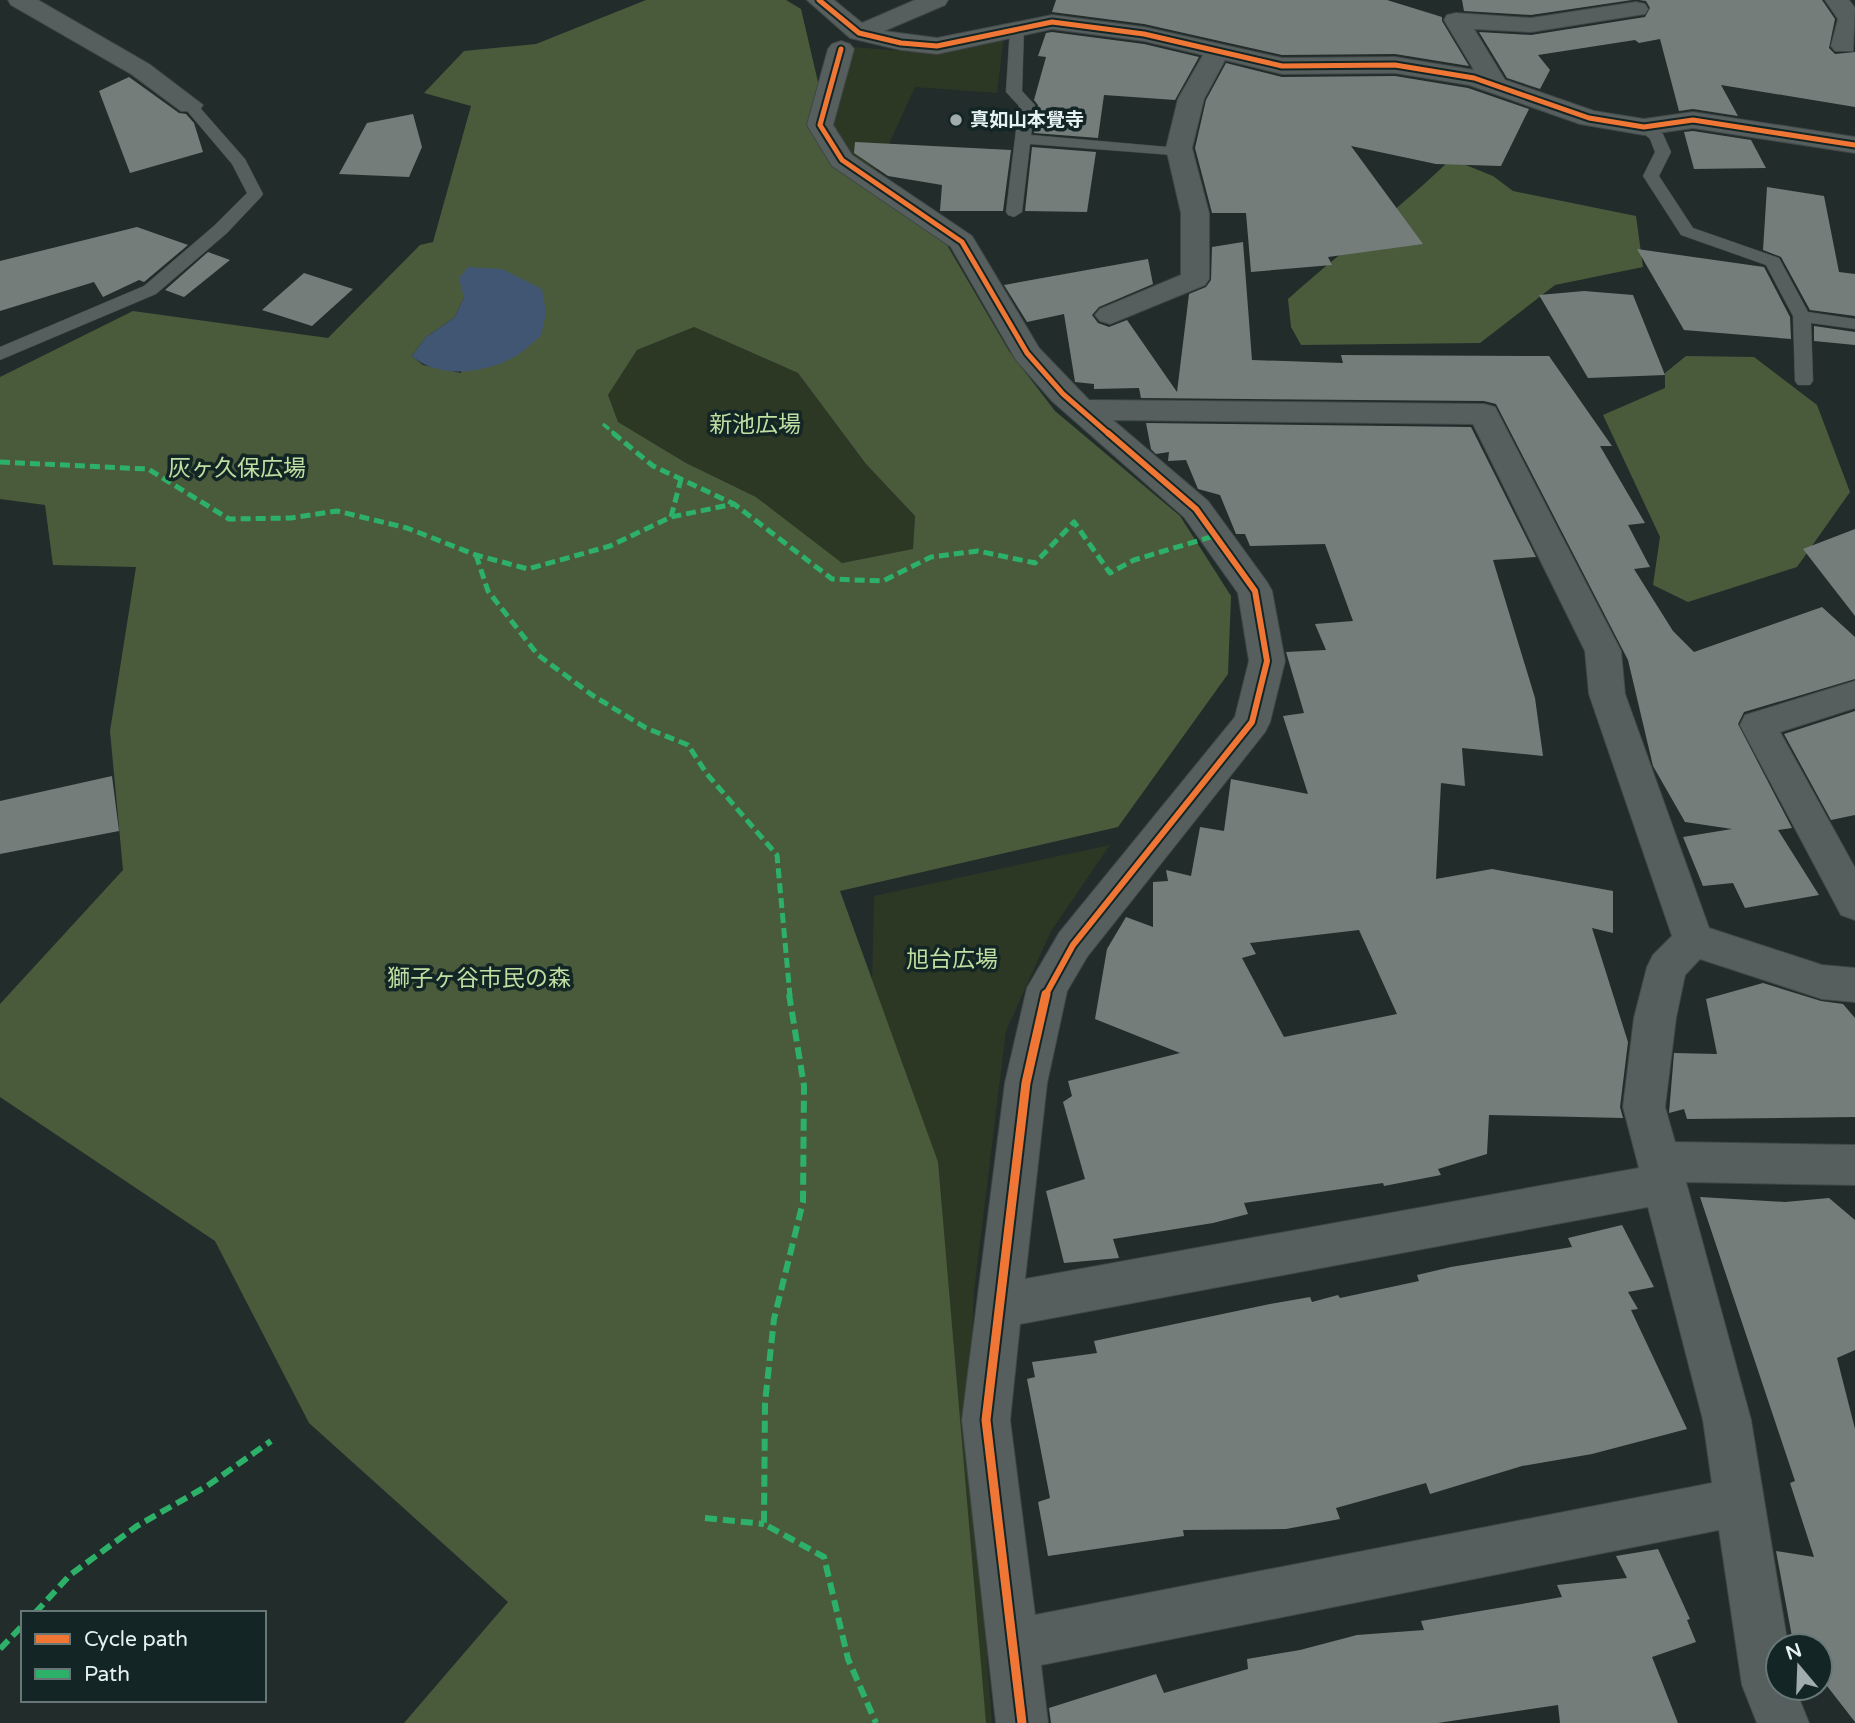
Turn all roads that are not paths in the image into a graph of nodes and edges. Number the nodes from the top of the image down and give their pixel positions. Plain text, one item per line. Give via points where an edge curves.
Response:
1 (20, 0) edge
2 (819, 0) edge
3 (936, 0) edge
4 (1837, 0) edge
5 (1636, 9) dead end
6 (1017, 28) junction
7 (850, 41) junction
8 (1844, 46) dead end
9 (1217, 52) junction
10 (1496, 86) junction
11 (190, 105) joint
12 (1644, 127) junction
13 (1022, 139) junction
14 (1855, 145) edge
15 (1179, 153) junction
16 (1014, 212) dead end
17 (1110, 315) dead end
18 (1802, 316) junction
19 (1855, 324) edge
20 (0, 354) edge
21 (1804, 381) dead end
22 (1084, 410) junction
23 (1855, 694) edge
24 (1855, 904) edge
25 (1693, 940) junction
26 (1855, 985) edge
27 (1855, 1165) edge
28 (1661, 1173) junction
29 (999, 1306) junction
30 (1739, 1502) junction
31 (1013, 1645) junction
32 (1022, 1723) edge
33 (1783, 1723) edge

1 - 11 street via 139,69
2 - 7 street
3 - 7 street
4 - 8 street via 1850,19
5 - 10 street via 1531,25 1456,20
6 - 7 street via 937,46
6 - 9 street via 1052,22 1144,34
6 - 13 lane via 1014,92 1027,105
7 - 22 street via 820,125 842,160 962,242 1027,353 1063,394
9 - 10 street via 1282,66 1395,65
9 - 15 street via 1191,99
10 - 12 street via 1589,118
11 - 20 lane via 239,162 255,194 150,290
12 - 14 street via 1693,120
12 - 18 lane via 1657,137 1663,152 1651,176 1687,231 1773,262
13 - 15 lane
13 - 16 lane
15 - 17 street via 1195,213 1195,279
18 - 19 lane
18 - 21 lane
22 - 25 street via 1484,414 1603,651 1607,694
22 - 29 street via 1196,509 1255,591 1267,661 1252,722 1073,945 1047,988 1026,1083
23 - 24 street via 1758,725
25 - 26 street via 1822,982
25 - 28 street via 1667,967 1655,1018 1644,1107
27 - 28 street
28 - 29 street
28 - 30 street via 1727,1420
29 - 31 street via 986,1420
30 - 31 street
30 - 33 street via 1768,1685
31 - 32 street

